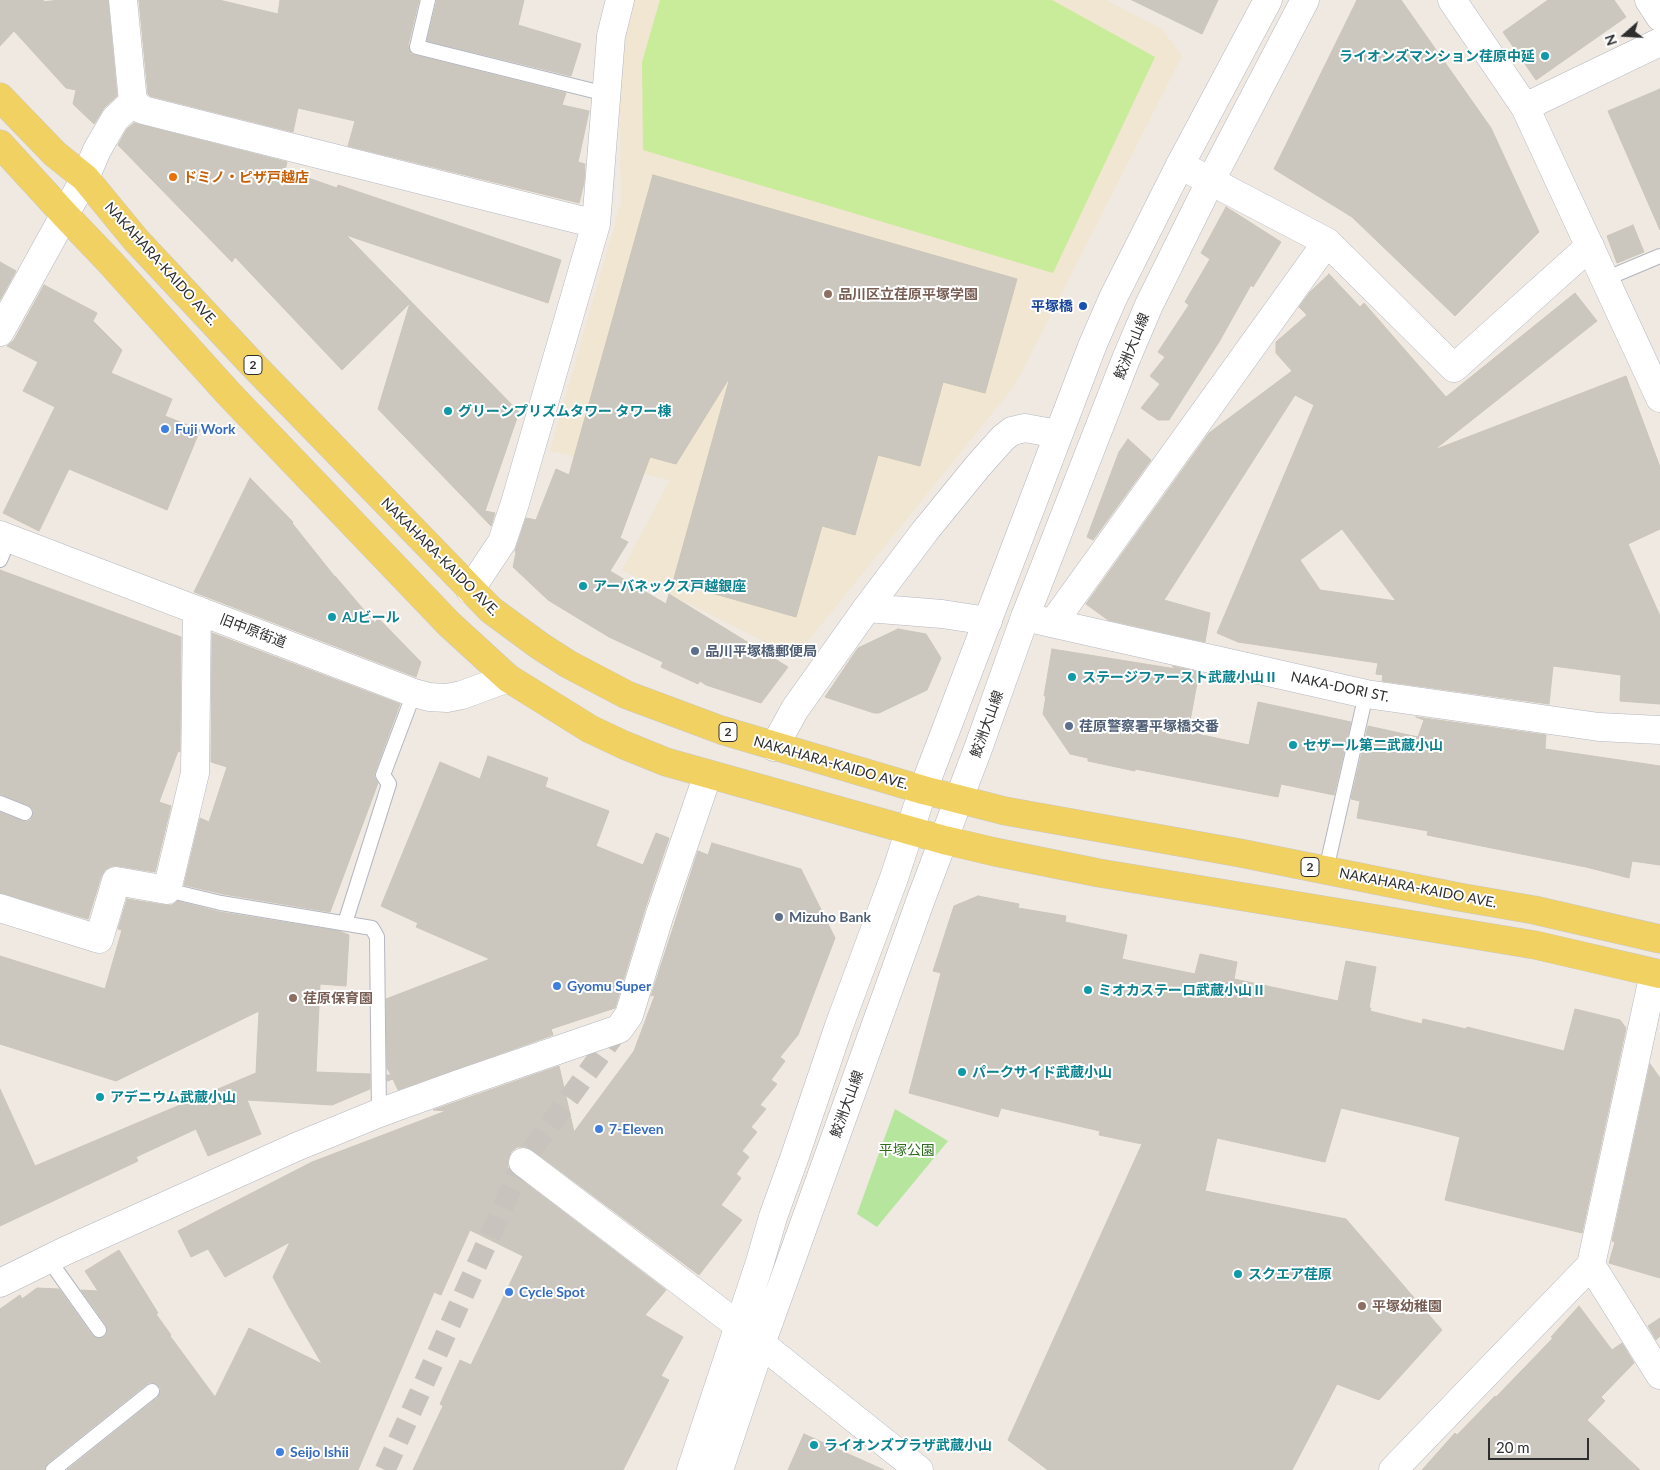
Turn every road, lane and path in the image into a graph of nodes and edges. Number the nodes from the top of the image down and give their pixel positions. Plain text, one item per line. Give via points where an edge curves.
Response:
1 (123, 0) edge
2 (428, 0) edge
3 (620, 0) edge
4 (1268, 0) edge
5 (1305, 0) edge
6 (1452, 0) edge
7 (1649, 0) edge
8 (1660, 17) edge
9 (1660, 42) edge
10 (606, 94) junction
11 (0, 97) edge
12 (133, 102) junction
13 (1525, 107) junction
14 (0, 144) edge
15 (1180, 165) junction
16 (85, 178) junction
17 (1210, 182) junction
18 (65, 216) junction
19 (596, 224) junction
20 (1327, 242) junction
21 (1590, 246) junction
22 (1660, 256) edge
23 (1605, 279) junction
24 (0, 332) edge
25 (1660, 398) edge
26 (1058, 434) junction
27 (3, 545) edge
28 (470, 590) junction
29 (867, 608) junction
30 (197, 610) junction
31 (1024, 618) junction
32 (988, 621) junction
33 (1053, 623) junction
34 (508, 678) junction
35 (414, 693) junction
36 (1366, 694) junction
37 (1660, 730) edge
38 (774, 747) junction
39 (708, 774) junction
40 (923, 790) junction
41 (958, 800) junction
42 (0, 803) edge
43 (25, 813) dead end
44 (910, 830) junction
45 (944, 840) junction
46 (1326, 870) junction
47 (167, 890) junction
48 (0, 908) edge
49 (345, 923) junction
50 (1660, 938) edge
51 (1657, 973) edge
52 (379, 1113) junction
53 (523, 1162) dead end
54 (48, 1260) junction
55 (1591, 1265) junction
56 (0, 1283) edge
57 (739, 1326) junction
58 (99, 1330) dead end
59 (761, 1344) junction
60 (1660, 1375) edge
61 (152, 1391) dead end
62 (53, 1470) edge
63 (691, 1470) edge
64 (719, 1470) edge
65 (919, 1470) edge
66 (1393, 1470) edge

1 - 12 street
2 - 10 lane via 417,47
3 - 10 street via 611,36
4 - 15 street
5 - 17 street, 鮫洲大山線
6 - 13 street
7 - 8 street
9 - 13 street
10 - 19 street
11 - 16 main road, NAKAHARA-KAIDO AVE. / 2 via 55,154
12 - 16 street via 115,119
12 - 19 street via 143,110
13 - 21 street
14 - 18 main road
15 - 17 street
15 - 26 street via 1113,298
16 - 18 street
16 - 28 main road, NAKAHARA-KAIDO AVE. / 2 via 136,240
17 - 20 street
17 - 31 street, 鮫洲大山線 via 1149,305
18 - 24 street
18 - 34 main road via 242,408 449,624
19 - 28 street via 502,542
20 - 21 street via 1454,368
20 - 33 street
21 - 23 street
22 - 23 lane
23 - 25 street
26 - 29 street via 1024,428 1003,438
26 - 32 street
27 - 30 street, 旧中原街道
28 - 38 main road, NAKAHARA-KAIDO AVE. / 2 via 540,646 627,695
29 - 32 street
29 - 38 street via 795,709
30 - 35 street, 旧中原街道
30 - 47 street via 195,773
31 - 33 street, NAKA-DORI ST.
31 - 41 street, 鮫洲大山線
32 - 40 street
33 - 36 street, NAKA-DORI ST.
34 - 35 street, 旧中原街道 via 447,698
34 - 39 main road via 590,729 666,762
35 - 49 lane via 383,775 389,784
36 - 37 street, NAKA-DORI ST. via 1599,727
36 - 46 lane
38 - 40 main road, NAKAHARA-KAIDO AVE. / 2
39 - 44 main road
39 - 52 street via 629,1015 619,1030
40 - 41 main road, NAKAHARA-KAIDO AVE. / 2
40 - 44 street
41 - 45 street, 鮫洲大山線
41 - 46 main road, NAKAHARA-KAIDO AVE. / 2
42 - 43 lane
44 - 45 main road
44 - 57 street via 773,1217
45 - 51 main road via 1099,873 1535,945
45 - 59 street, 鮫洲大山線
46 - 50 main road, NAKAHARA-KAIDO AVE. / 2
47 - 48 street via 116,881 99,939
47 - 49 lane via 221,903
49 - 52 lane via 372,928 377,938
51 - 55 street
52 - 54 street via 296,1147
53 - 57 street
54 - 56 street
54 - 58 lane
55 - 60 street
55 - 66 street
57 - 59 street
57 - 63 street
59 - 64 street, 鮫洲大山線
59 - 65 street
61 - 62 lane

